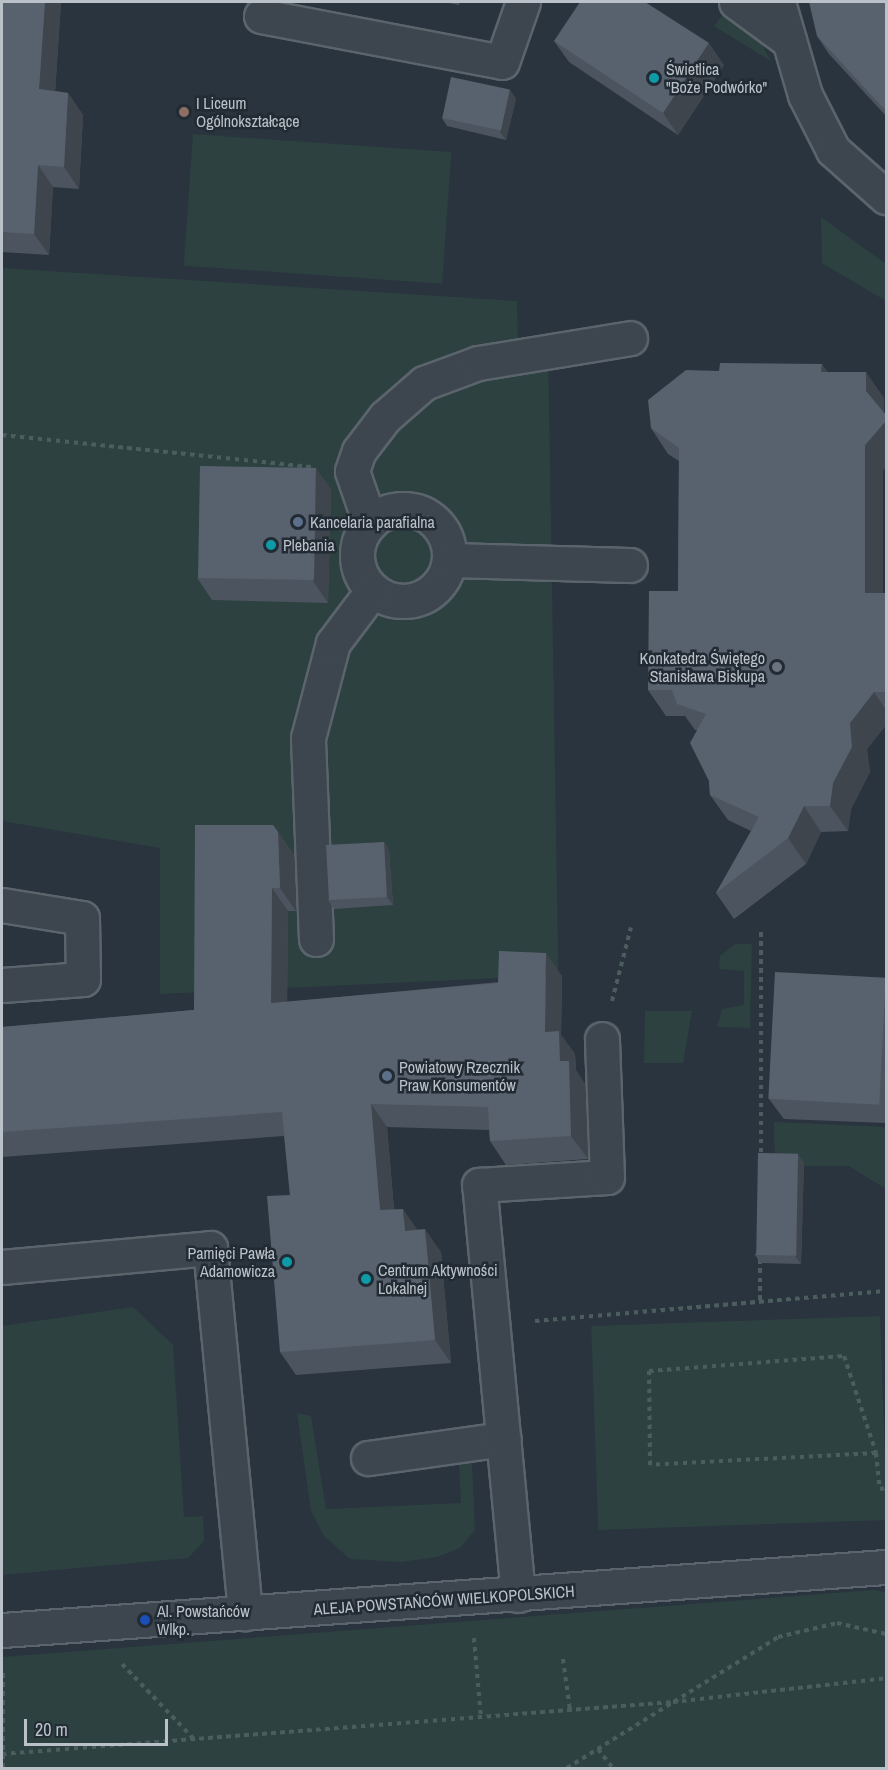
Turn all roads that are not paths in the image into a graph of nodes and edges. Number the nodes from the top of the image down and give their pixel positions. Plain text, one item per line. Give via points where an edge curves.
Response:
1 (523, 2) edge
2 (736, 2) edge
3 (778, 2) edge
4 (261, 16) dead end
5 (789, 41) junction
6 (886, 197) edge
7 (630, 338) dead end
8 (370, 522) junction
9 (450, 560) junction
10 (630, 565) dead end
11 (373, 590) junction
12 (2, 905) edge
13 (316, 939) dead end
14 (2, 985) edge
15 (602, 1039) road end
16 (2, 1267) edge
17 (504, 1439) junction
18 (368, 1458) dead end
19 (886, 1567) edge
20 (518, 1595) junction
21 (245, 1613) junction
22 (2, 1630) edge

1 - 4 street via 502,62
2 - 5 street
3 - 5 street
5 - 6 street via 805,95 833,150
7 - 8 street via 478,363 424,383 385,417 359,451 352,471
8 - 9 street via 397,510 426,516 446,538
8 - 11 street via 362,535 357,564
9 - 10 street
9 - 11 street via 440,582 416,600 401,602
11 - 13 street via 333,643 308,738
12 - 14 street via 82,918 83,979
15 - 17 street via 608,1176 479,1185
16 - 21 street via 210,1248
17 - 18 street
17 - 20 street
19 - 20 street, ALEJA POWSTAŃCÓW WIELKOPOLSKICH
20 - 21 street, ALEJA POWSTAŃCÓW WIELKOPOLSKICH
21 - 22 street, ALEJA POWSTAŃCÓW WIELKOPOLSKICH

